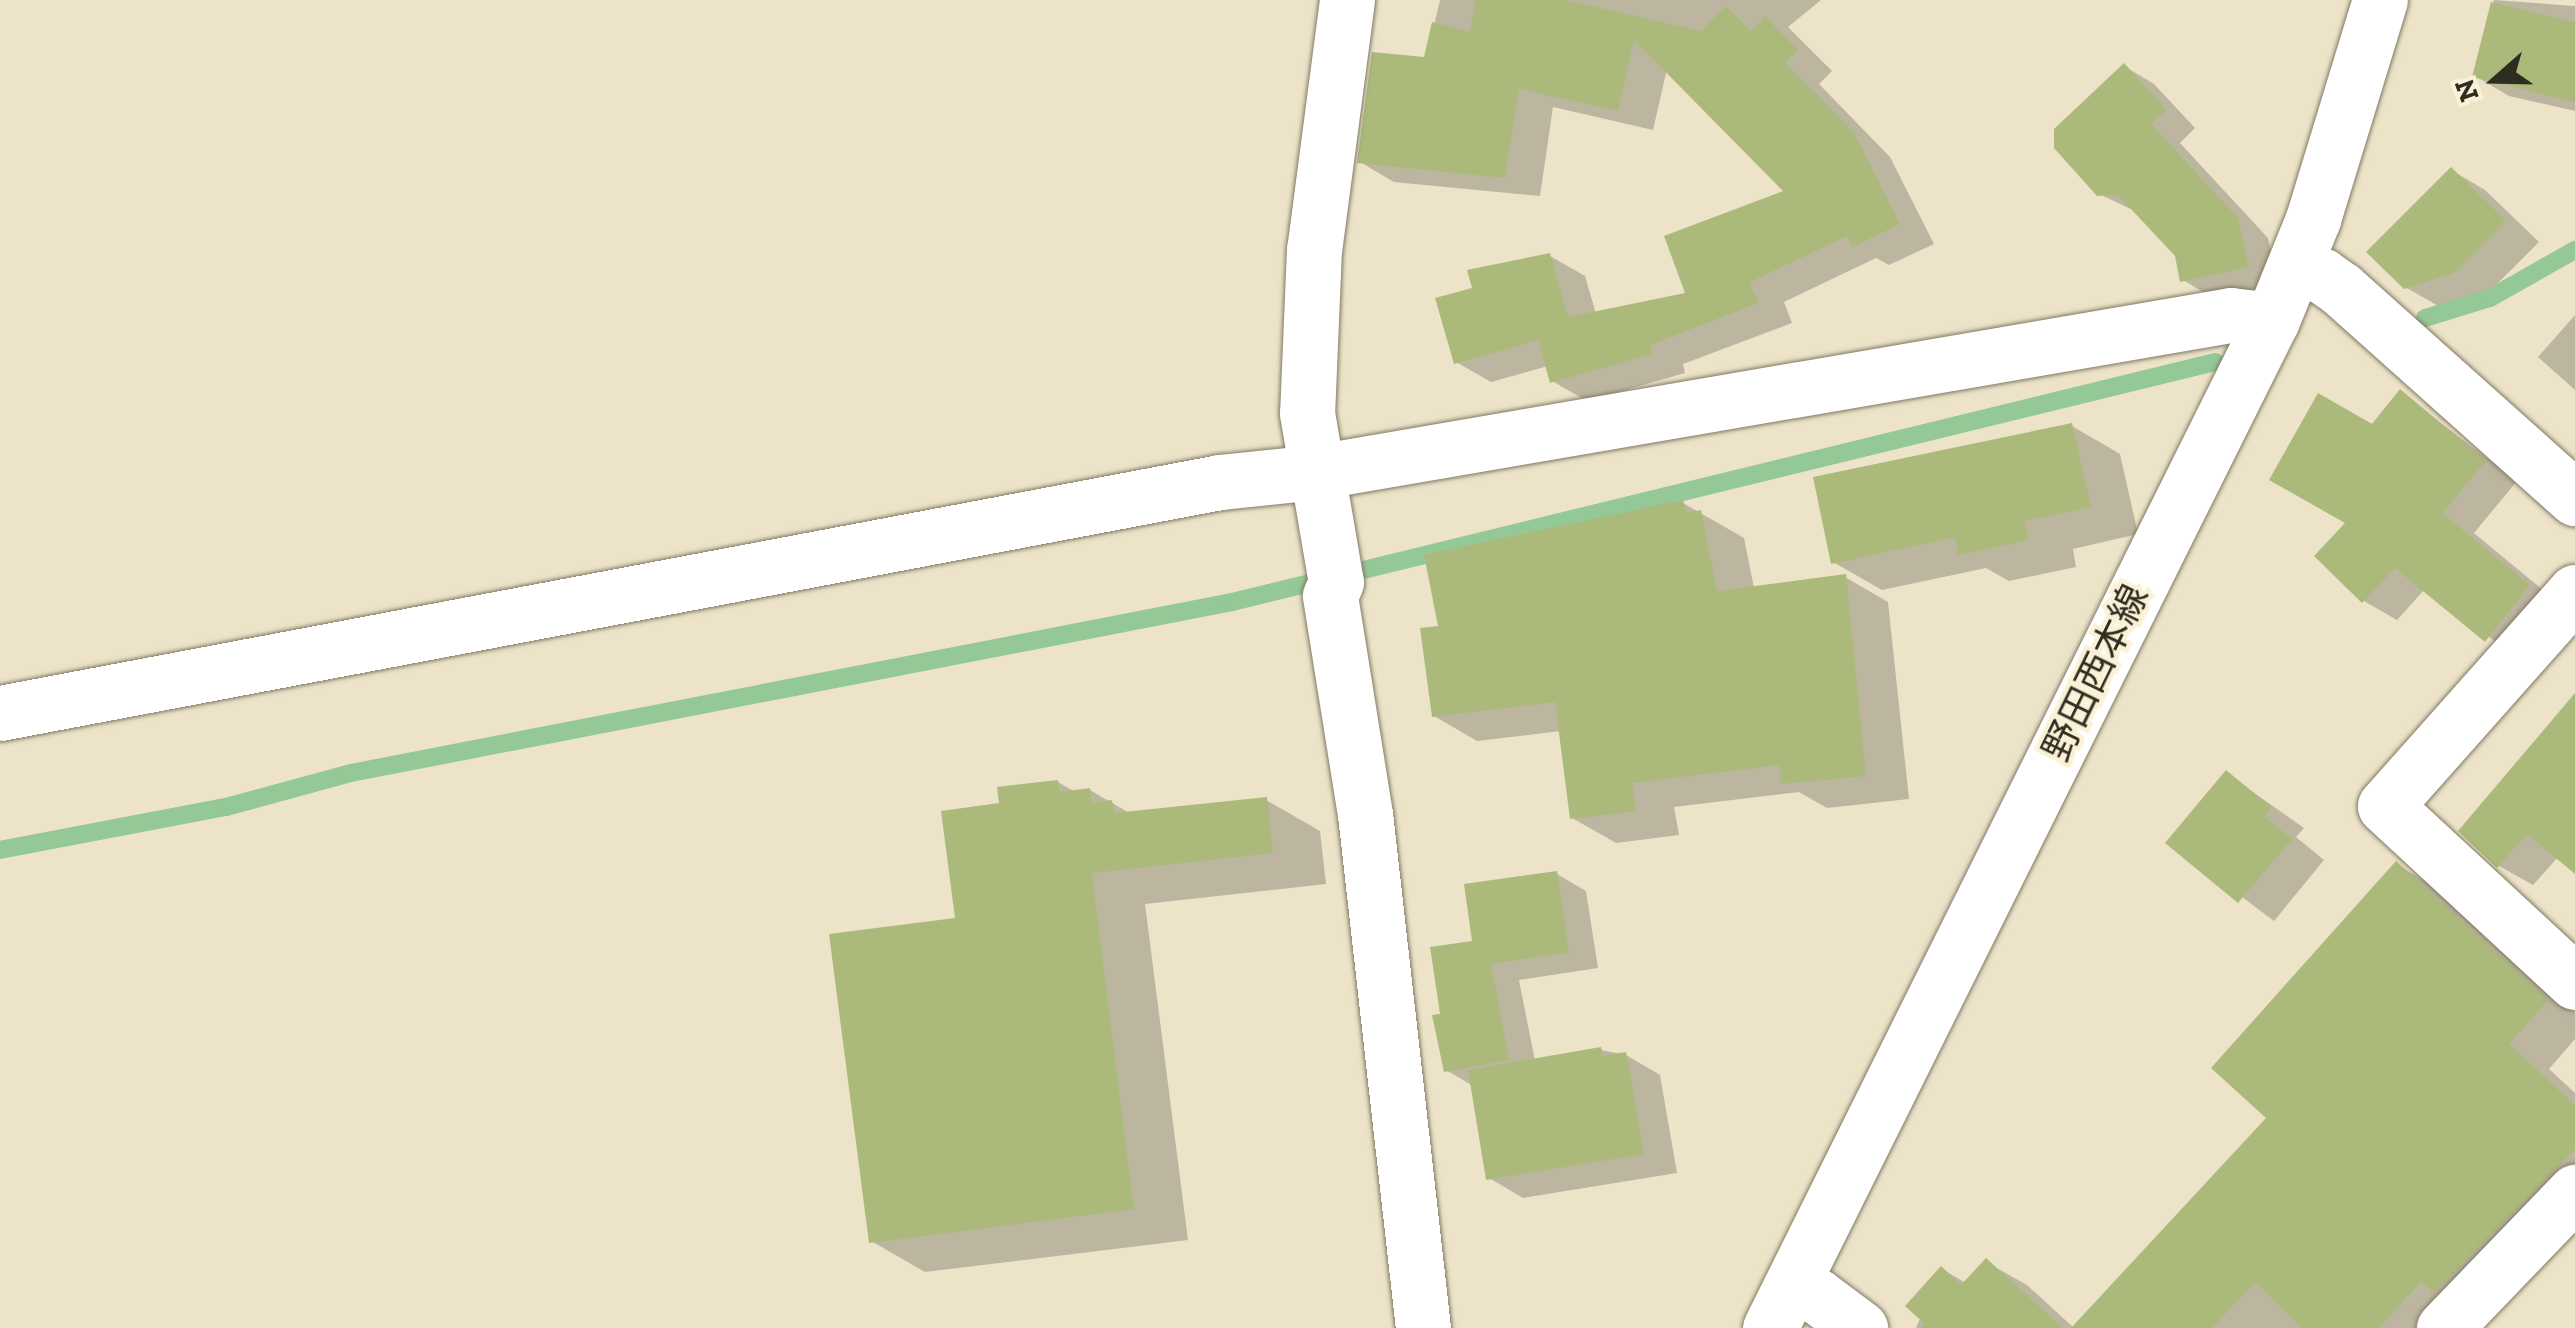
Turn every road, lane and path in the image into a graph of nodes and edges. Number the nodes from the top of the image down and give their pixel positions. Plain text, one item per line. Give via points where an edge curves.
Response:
1 (1347, 0) edge
2 (2380, 0) edge
3 (2293, 269) junction
4 (2272, 320) junction
5 (1316, 472) junction
6 (2575, 498) edge
7 (2575, 592) edge
8 (0, 713) edge
9 (2575, 982) edge
10 (2575, 1192) edge
11 (1779, 1309) edge
12 (1424, 1328) edge
13 (1860, 1328) edge
14 (2444, 1328) edge

1 - 5 street via 1314,249 1306,413
2 - 3 street, 野田西本線
3 - 4 street, 野田西本線
3 - 6 street via 2322,275 2341,288
4 - 5 street via 2231,315
4 - 11 street, 野田西本線
5 - 8 street via 1220,482
5 - 12 street via 1365,814
7 - 9 street via 2384,806
10 - 14 street
11 - 13 street via 1818,1296

